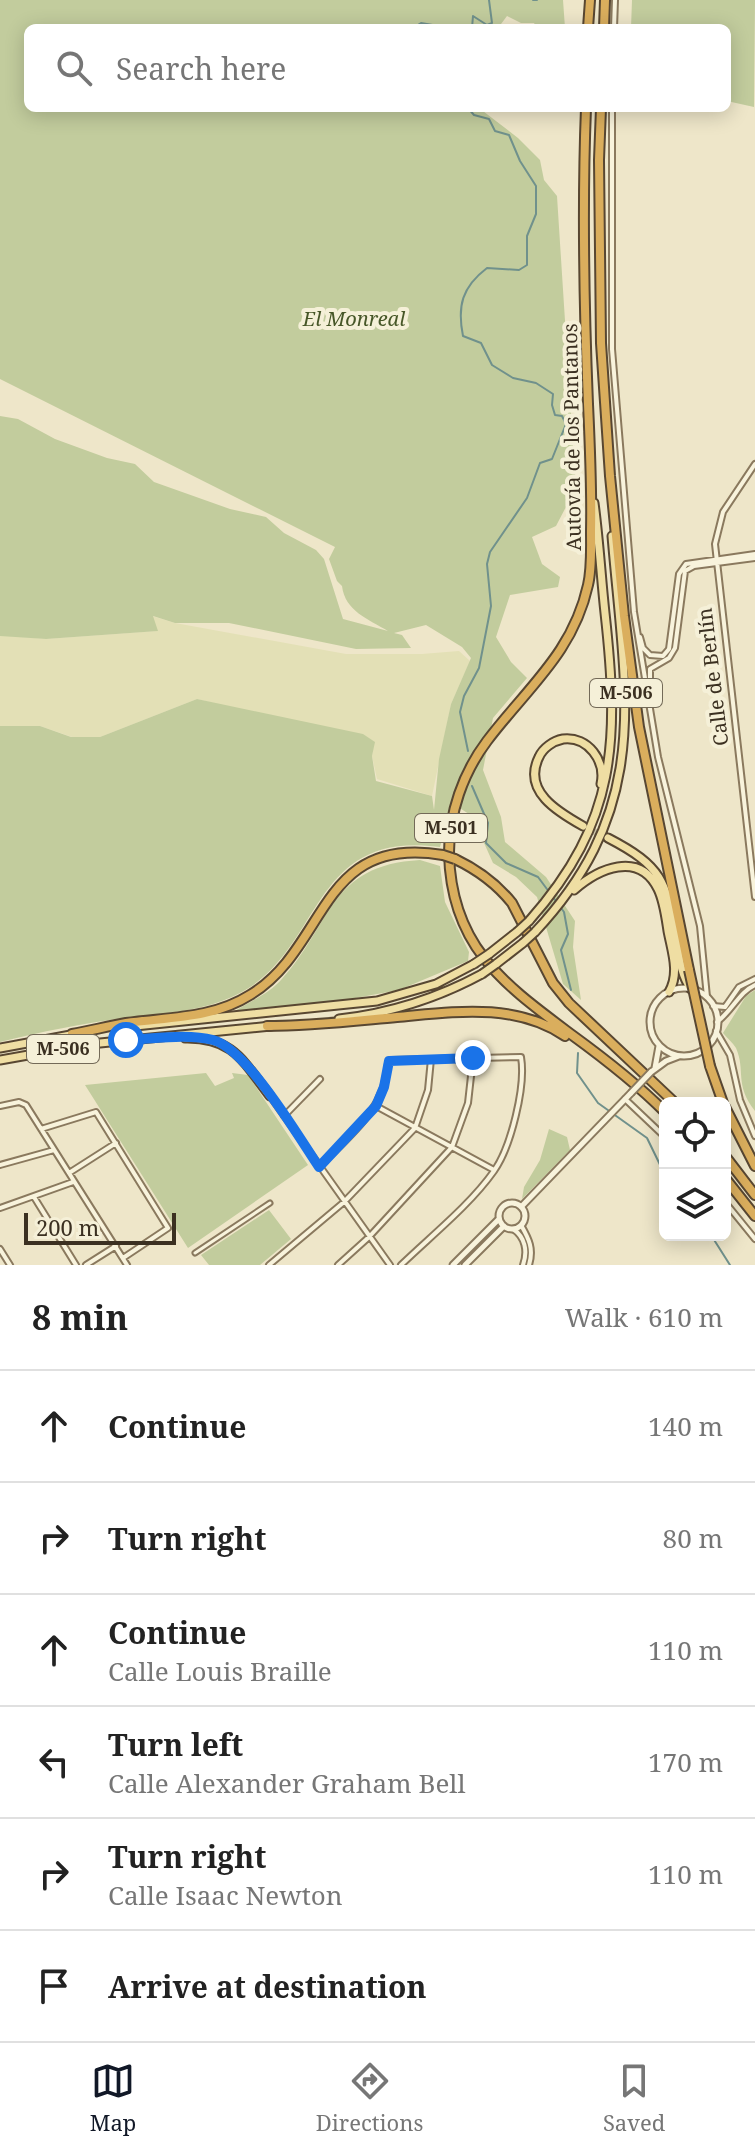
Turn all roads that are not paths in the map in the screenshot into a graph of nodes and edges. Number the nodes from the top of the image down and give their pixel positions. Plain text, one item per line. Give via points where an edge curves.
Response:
1 (590, 0) edge
2 (605, 0) edge
3 (615, 0) edge
4 (588, 24) edge
5 (604, 24) edge
6 (614, 24) edge
7 (586, 112) edge
8 (601, 112) edge
9 (612, 112) edge
10 (755, 464) edge
11 (610, 476) junction
12 (592, 493) junction
13 (755, 556) edge
14 (716, 561) junction
15 (634, 612) junction
16 (652, 725) junction
17 (597, 813) junction
18 (583, 826) tunnel mouth
19 (608, 838) tunnel mouth
20 (566, 897) junction
21 (755, 897) edge
22 (755, 979) edge
23 (755, 985) edge
24 (691, 989) junction
25 (669, 992) junction
26 (707, 997) junction
27 (713, 1006) junction
28 (717, 1022) junction
29 (267, 1026) junction
30 (716, 1031) junction
31 (72, 1034) junction
32 (126, 1040) junction
33 (659, 1045) junction
34 (0, 1048) edge
35 (680, 1056) junction
36 (473, 1058) junction
37 (431, 1059) junction
38 (0, 1060) edge
39 (651, 1072) junction
40 (628, 1078) junction
41 (320, 1079) dead end
42 (270, 1096) joint
43 (669, 1097) edge
44 (721, 1097) edge
45 (625, 1099) junction
46 (0, 1106) edge
47 (376, 1106) junction
48 (659, 1106) edge
49 (284, 1116) junction
50 (731, 1119) edge
51 (415, 1128) junction
52 (41, 1129) junction
53 (659, 1131) edge
54 (755, 1136) edge
55 (116, 1143) junction
56 (452, 1147) junction
57 (54, 1150) junction
58 (731, 1164) edge
59 (0, 1165) edge
60 (755, 1166) edge
61 (319, 1167) junction
62 (495, 1170) junction
63 (69, 1173) junction
64 (74, 1181) junction
65 (731, 1186) edge
66 (755, 1195) edge
67 (34, 1197) junction
68 (344, 1202) junction
69 (270, 1203) dead end
70 (521, 1207) junction
71 (0, 1208) edge
72 (731, 1209) edge
73 (755, 1216) edge
74 (499, 1219) junction
75 (521, 1225) junction
76 (504, 1226) junction
77 (513, 1229) junction
78 (369, 1237) junction
79 (755, 1239) edge
80 (116, 1246) junction
81 (0, 1249) edge
82 (195, 1253) dead end
83 (123, 1258) junction
84 (271, 1264) edge
85 (10, 1265) edge
86 (76, 1265) edge
87 (86, 1265) edge
88 (127, 1265) edge
89 (338, 1265) edge
90 (390, 1265) edge
91 (401, 1265) edge
92 (453, 1265) edge
93 (465, 1265) edge
94 (526, 1265) edge

1 - 4 highway
2 - 5 highway
3 - 6 street
7 - 12 highway, Autovía de los Pantanos / M-501 via 584,304
8 - 11 highway, Autovía de los Pantanos via 601,343
9 - 15 street via 612,349
10 - 14 street, Calle de Berlín via 723,512
11 - 20 main road, M-506 via 626,695 624,745 604,830
11 - 44 highway, Autovía de los Pantanos, bridge via 639,727 710,1066
12 - 17 main road, M-506 via 613,697 609,770
12 - 40 highway, Autovía de los Pantanos / M-501 via 591,567 581,609 554,661 472,765 453,813 449,865 461,916 493,972
13 - 14 street
14 - 15 street via 690,562 681,570 671,644 663,656 643,648
14 - 16 street via 691,567 684,575 674,651 649,672
14 - 21 street, Calle de Berlín
15 - 16 street
16 - 26 street via 700,926
17 - 18 main road via 603,775 594,752 573,740 551,744 536,762 538,788 557,811
17 - 31 main road, M-506, bridge via 581,850 529,921 474,964 425,988 377,1001
19 - 24 main road via 649,863 663,883 682,971
20 - 25 main road via 616,866 635,868 651,878 659,890 675,966
20 - 29 main road, M-506, bridge via 523,943 482,974 442,994 365,1016
22 - 27 street via 739,987 725,1007
23 - 28 street
24 - 25 street
24 - 26 street
25 - 33 street via 651,1015 651,1032
26 - 27 street
27 - 28 street
28 - 30 street
29 - 32 main road, M-506
29 - 40 highway via 459,1011 508,1014 559,1032
30 - 35 street via 707,1047
30 - 54 street via 730,1055 737,1092
31 - 34 main road, M-506
31 - 43 highway, bridge via 205,1013 239,1002 286,963 347,877 373,861 420,852 455,859 504,893 569,1003
32 - 38 main road, M-506
32 - 42 main road via 204,1038 223,1043
33 - 35 street
33 - 39 street
35 - 39 street
36 - 37 street
36 - 56 street via 468,1103
36 - 62 street via 521,1057 515,1114
37 - 47 street via 389,1061
37 - 51 street via 428,1090
39 - 45 street, bridge
40 - 48 highway, Autovía de los Pantanos / M-501
41 - 49 street
42 - 49 street
45 - 53 street
45 - 70 street
46 - 52 street via 26,1105
47 - 51 street
47 - 61 street
49 - 61 street
50 - 60 highway, Autovía de los Pantanos
51 - 56 street
51 - 68 street
52 - 55 street via 96,1112
52 - 57 street
55 - 63 street
55 - 83 street via 168,1228
56 - 62 street
56 - 78 street
57 - 59 street
57 - 63 street
58 - 66 highway
61 - 68 street
62 - 91 street
63 - 64 street
64 - 67 street
64 - 80 street
65 - 73 highway
67 - 71 street
67 - 86 street
68 - 78 street
68 - 84 street
69 - 82 street
70 - 74 street via 505,1205
70 - 75 street
72 - 79 street
74 - 76 street
74 - 92 street
75 - 77 street
75 - 94 street via 533,1253
76 - 77 street
76 - 93 street
77 - 94 street via 524,1241
78 - 89 street
78 - 90 street
80 - 83 street
80 - 87 street
81 - 85 street
83 - 88 street

